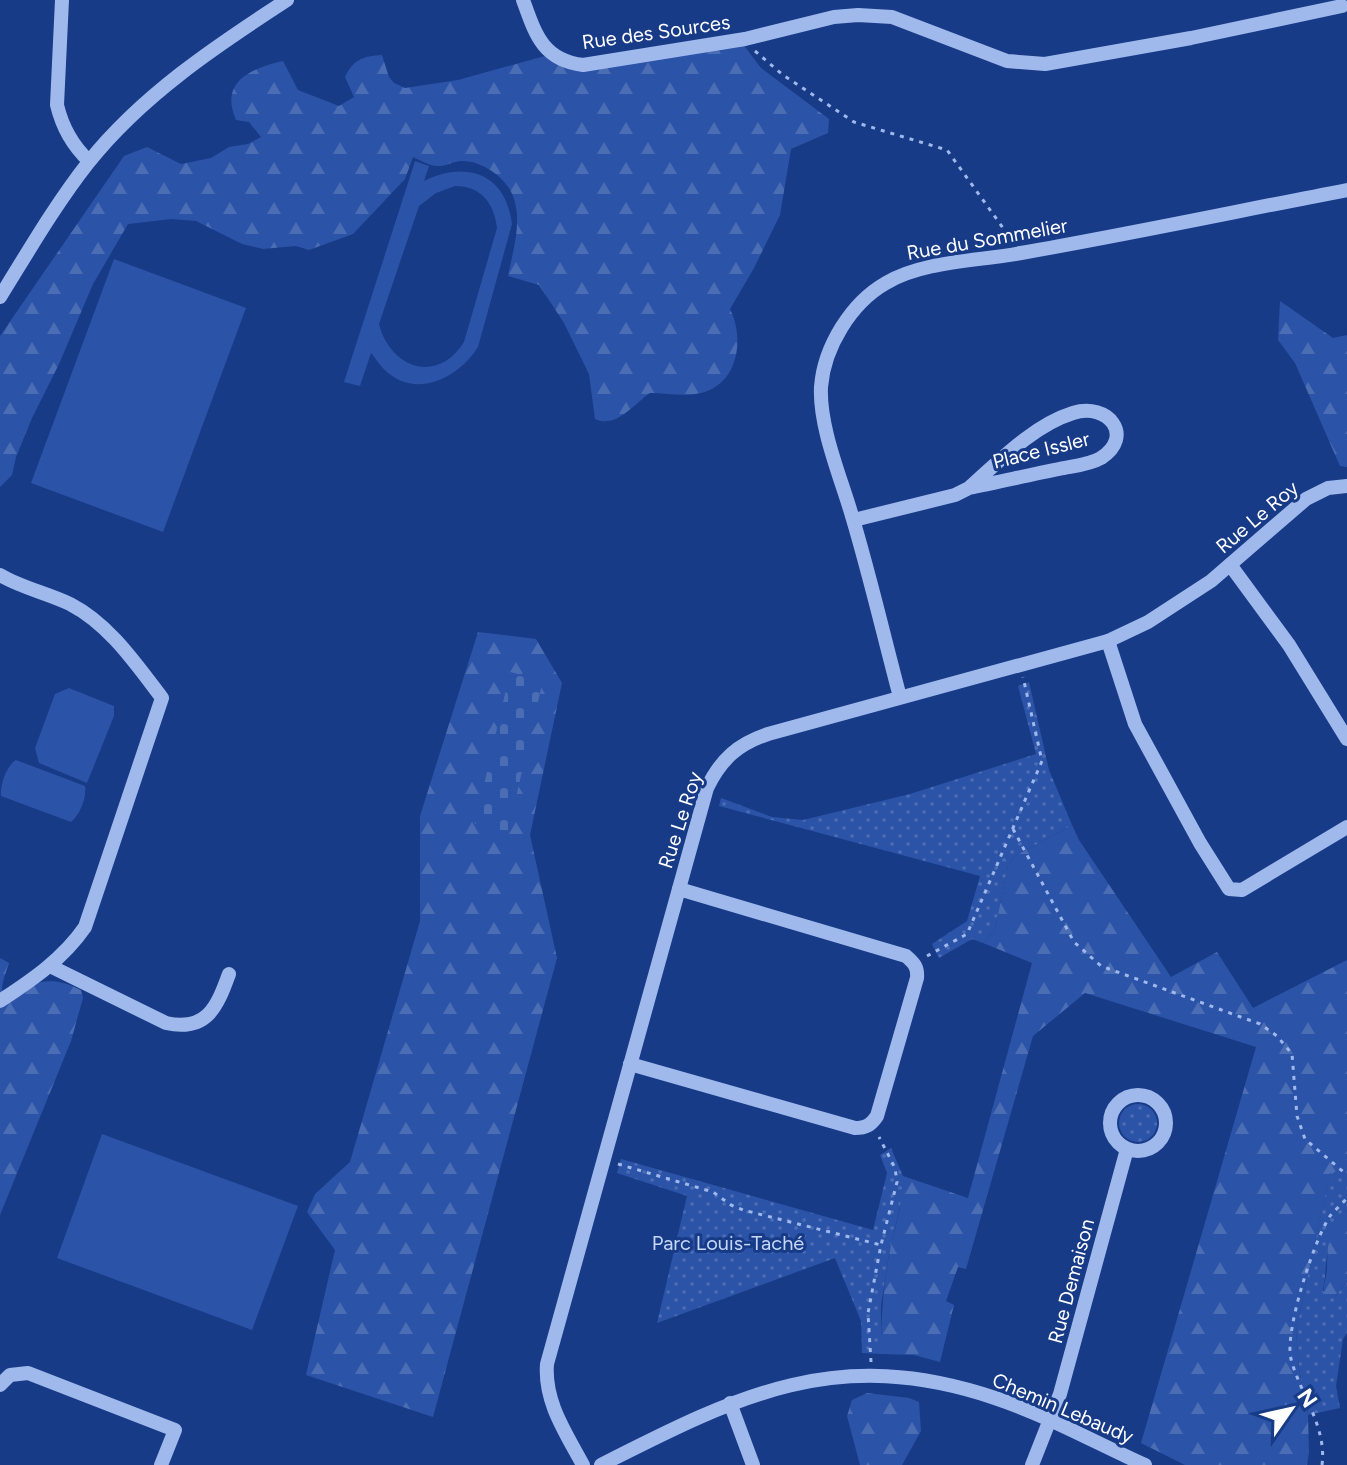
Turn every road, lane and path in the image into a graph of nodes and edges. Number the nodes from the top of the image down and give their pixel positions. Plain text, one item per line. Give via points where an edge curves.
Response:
1 (62, 0) edge
2 (287, 0) edge
3 (523, 0) edge
4 (1342, 7) edge
5 (745, 39) junction
6 (89, 161) junction
7 (1347, 190) edge
8 (1020, 253) junction
9 (0, 297) edge
10 (1347, 486) edge
11 (969, 488) junction
12 (854, 520) junction
13 (1231, 566) junction
14 (0, 575) edge
15 (1108, 641) junction
16 (1021, 666) junction
17 (900, 697) junction
18 (1347, 739) edge
19 (1347, 827) edge
20 (1013, 829) junction
21 (679, 889) junction
22 (914, 963) junction
23 (50, 966) junction
24 (229, 974) dead end
25 (0, 1001) edge
26 (630, 1064) junction
27 (871, 1124) junction
28 (1127, 1149) junction
29 (603, 1159) junction
30 (1347, 1175) edge
31 (1347, 1198) edge
32 (881, 1245) junction
33 (872, 1376) junction
34 (0, 1385) edge
35 (730, 1403) junction
36 (1049, 1421) junction
37 (161, 1465) edge
38 (583, 1465) edge
39 (601, 1465) edge
40 (753, 1465) edge
41 (1032, 1465) edge
42 (1145, 1465) edge
43 (1322, 1465) edge

1 - 6 street via 57,105 79,152
2 - 6 street via 173,80
3 - 5 street, Rue des Sources via 544,46 571,63 597,64
4 - 5 street, Rue des Sources via 1045,64 1007,61 876,15 834,17
5 - 8 path via 783,75 854,122 947,150
6 - 9 street
7 - 8 street, Rue du Sommelier
8 - 12 street, Rue du Sommelier via 897,276 872,292 846,322 821,386 826,427
10 - 13 street, Rue Le Roy via 1306,499
11 - 11 street, Place Issler via 1092,462 1115,442 1113,422 1094,410 1059,418
11 - 12 street, Place Issler
12 - 17 street, Rue du Sommelier
13 - 15 street, Rue Le Roy via 1172,607
13 - 18 street via 1289,645
14 - 23 street via 85,613 122,647 162,698 85,927
15 - 16 street, Rue Le Roy
15 - 19 street via 1135,724 1229,889 1242,890
16 - 17 street, Rue Le Roy
16 - 20 path via 1042,761
17 - 21 street, Rue Le Roy via 751,740 730,753 707,788
20 - 22 path via 967,934
20 - 30 path via 1074,942 1101,966 1260,1024 1277,1036 1292,1054 1297,1116 1305,1139
21 - 22 street via 906,956
21 - 26 street, Rue Le Roy
22 - 27 street via 917,978
23 - 24 street via 175,1025 212,1013
23 - 25 street
26 - 27 street via 855,1128
26 - 29 street, Rue Le Roy
27 - 32 path via 890,1155 897,1182
28 - 28 street via 1152,1148 1165,1133 1162,1107 1147,1095 1128,1096 1112,1111 1110,1130
28 - 36 street, Rue Demaison
29 - 32 path via 713,1192 743,1210
29 - 38 street, Rue Le Roy via 547,1364 554,1411
31 - 43 path via 1330,1216 1313,1253 1291,1330 1290,1356 1314,1412
32 - 33 path via 868,1313
33 - 35 street, Chemin Lebaudy via 811,1380
33 - 36 street, Chemin Lebaudy via 949,1385
34 - 37 street via 10,1375 28,1373 175,1430
35 - 39 street, Chemin Lebaudy
35 - 40 street
36 - 41 street, Rue Demaison
36 - 42 street, Chemin Lebaudy

